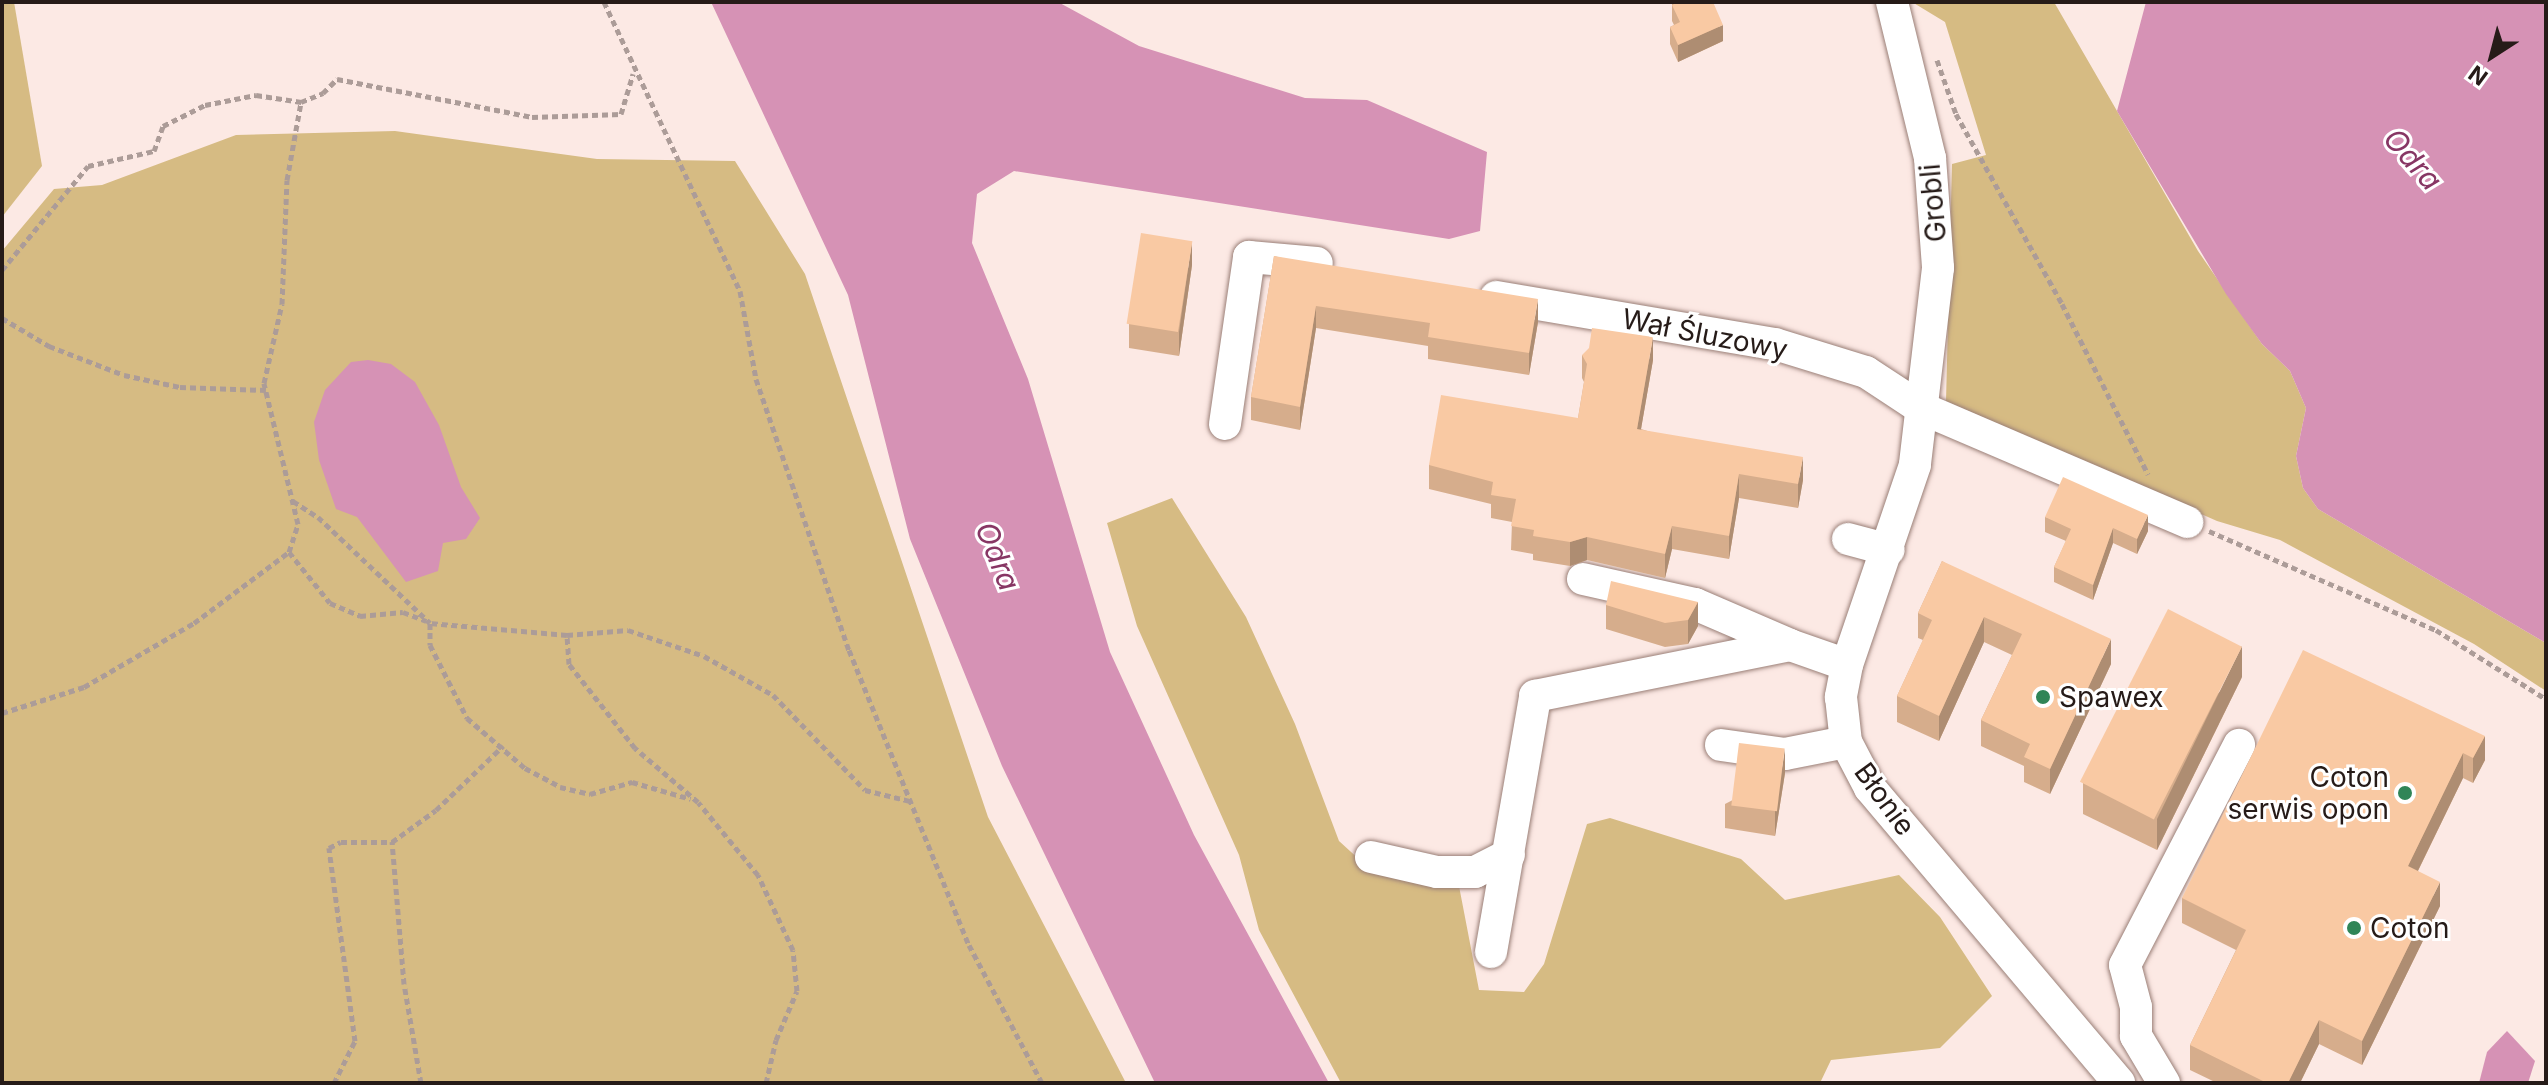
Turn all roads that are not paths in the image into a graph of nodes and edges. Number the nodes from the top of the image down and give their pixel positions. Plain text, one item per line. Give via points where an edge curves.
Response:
1 (1896, 17) edge
2 (1344, 268) edge
3 (1472, 292) edge
4 (1919, 407) junction
5 (1225, 424) dead end
6 (2187, 522) road end
7 (1848, 539) dead end
8 (1889, 550) junction
9 (1583, 579) dead end
10 (1790, 645) junction
11 (1847, 665) junction
12 (1846, 742) junction
13 (1721, 745) dead end
14 (2239, 745) dead end
15 (1509, 855) junction
16 (1371, 857) dead end
17 (1491, 952) dead end
18 (2119, 1083) edge
19 (2164, 1083) edge

1 - 4 street, Grobli via 1930,158 1937,217 1938,268
2 - 5 street via 1249,257
3 - 4 street, Wał Śluzowy via 1775,344 1866,372
4 - 6 street, Wał Śluzowy
4 - 8 street, Błonie via 1915,465
7 - 8 street
8 - 11 street, Błonie
9 - 10 street via 1695,604
10 - 11 street
10 - 15 street via 1535,696
11 - 12 street, Błonie via 1841,697
12 - 13 street via 1785,754
12 - 18 street, Błonie via 1870,788
14 - 19 street via 2125,965 2136,1007 2136,1036
15 - 16 street via 1475,872 1437,872
15 - 17 street

